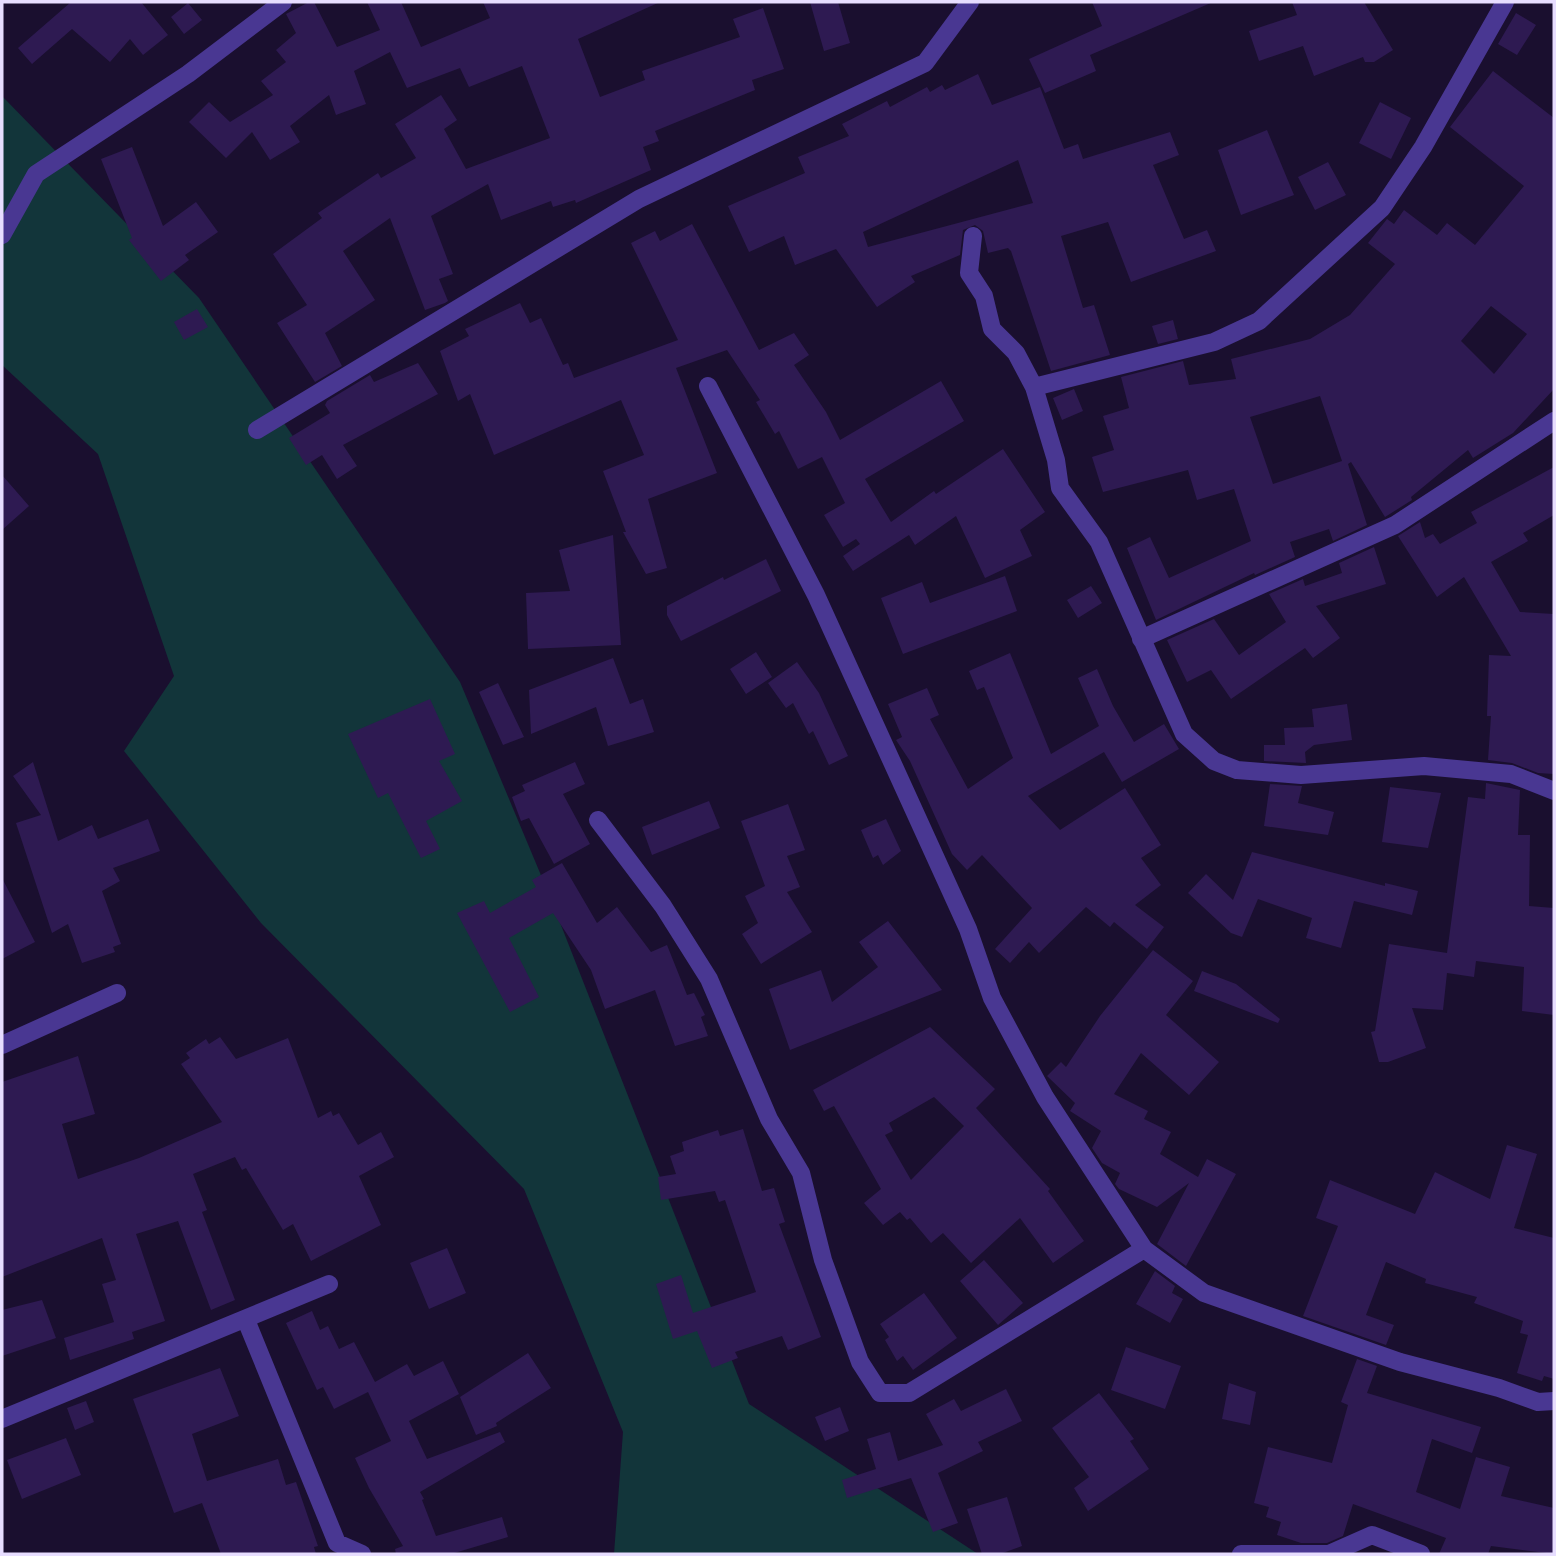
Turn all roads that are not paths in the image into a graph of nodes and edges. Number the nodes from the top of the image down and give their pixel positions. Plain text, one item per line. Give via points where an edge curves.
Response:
1 (283, 2) edge
2 (970, 2) edge
3 (1505, 2) edge
4 (2, 235) edge
5 (973, 236) dead end
6 (708, 386) dead end
7 (1034, 387) junction
8 (1554, 421) edge
9 (257, 430) dead end
10 (1141, 639) junction
11 (1554, 791) edge
12 (598, 820) dead end
13 (117, 993) dead end
14 (2, 1045) edge
15 (1144, 1249) junction
16 (328, 1284) dead end
17 (246, 1320) junction
18 (1554, 1401) edge
19 (2, 1419) edge
20 (362, 1554) edge
21 (1241, 1554) edge
22 (1421, 1554) edge

1 - 4 street via 188,74 36,174
2 - 9 street via 925,63 639,199
3 - 7 street via 1423,147 1382,208 1259,321 1214,342
5 - 7 street via 969,273 984,296 992,329 1016,353
6 - 15 street via 816,595 968,929 992,998 1045,1097
7 - 10 street via 1060,488 1099,542
8 - 10 street via 1395,525
10 - 11 street via 1184,734 1214,761 1237,770 1301,775 1424,766 1511,774
12 - 15 street via 663,906 709,979 769,1119 801,1173 832,1286 860,1362 880,1393 909,1393
13 - 14 street
15 - 18 street via 1204,1293 1270,1319 1538,1402
16 - 17 street
17 - 19 street
17 - 20 street via 337,1543
21 - 22 street via 1329,1554 1372,1535

